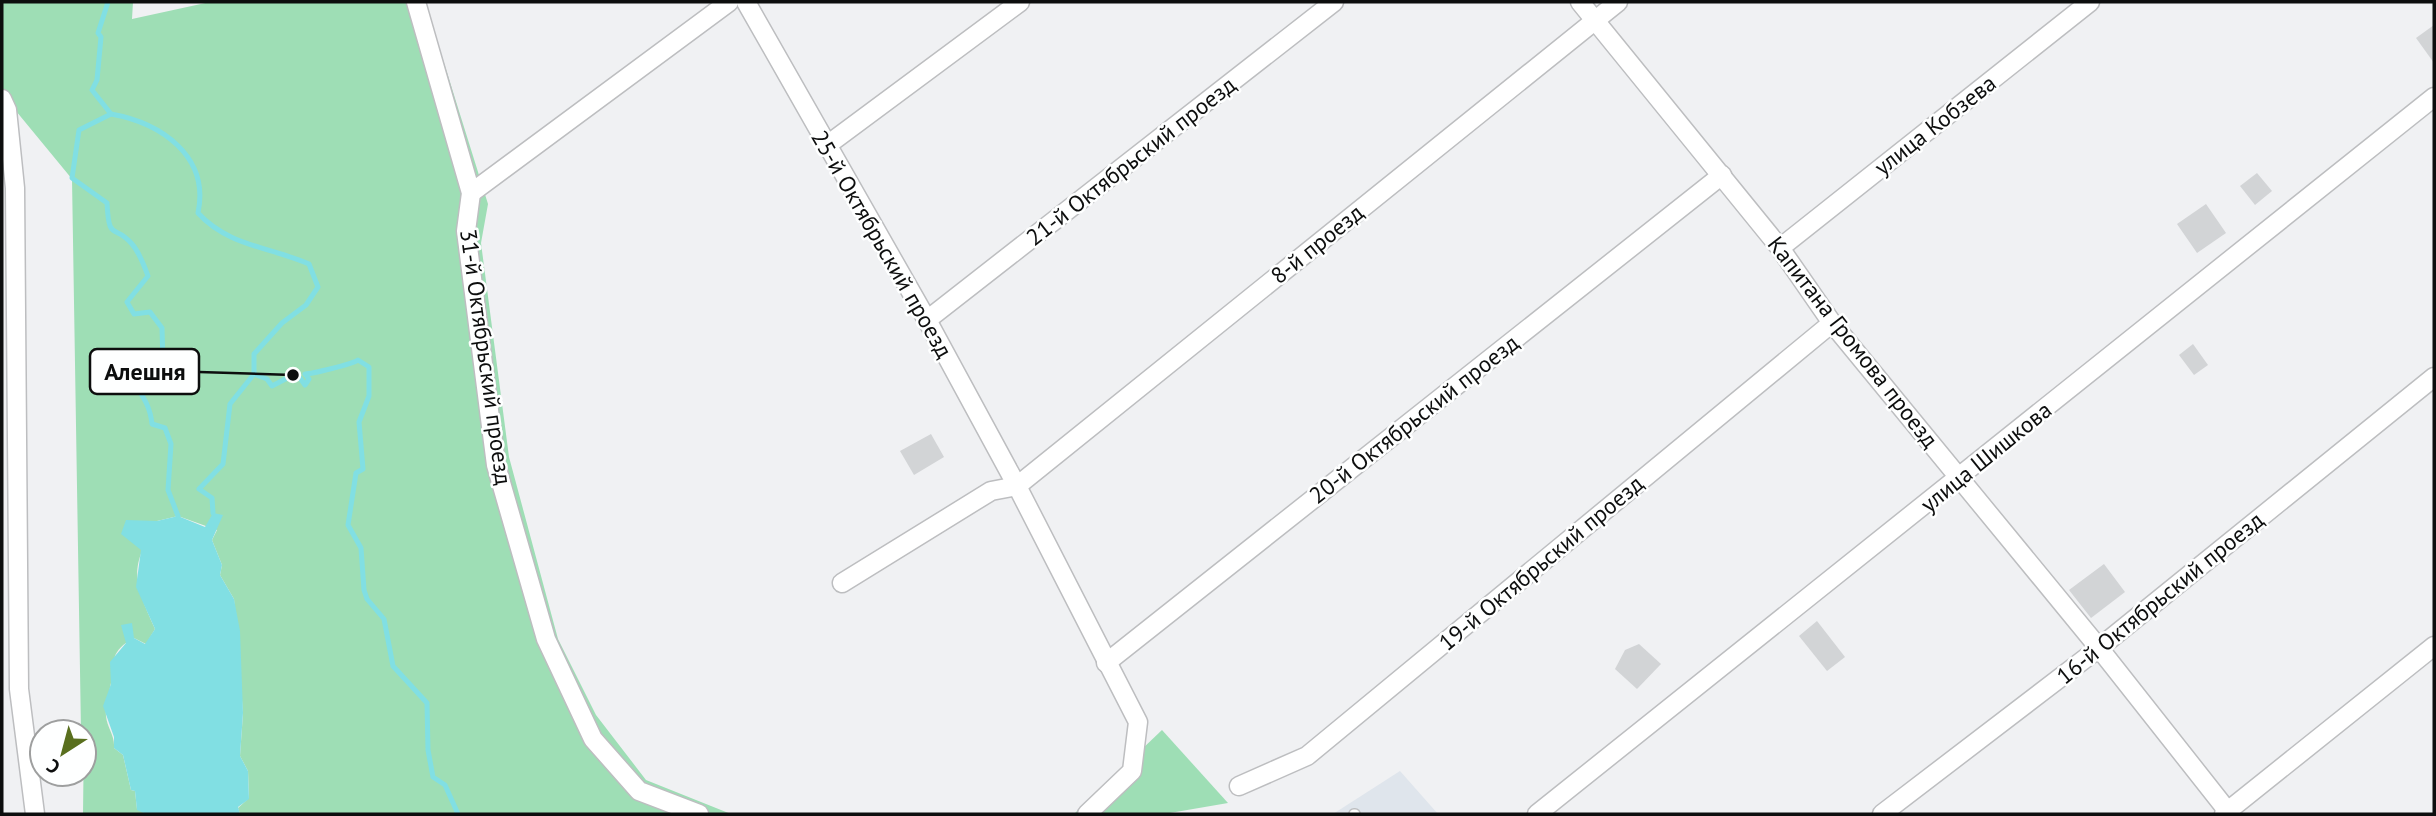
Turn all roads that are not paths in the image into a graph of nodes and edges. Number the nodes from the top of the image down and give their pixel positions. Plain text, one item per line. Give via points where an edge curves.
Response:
1 (416, 2) edge
2 (729, 2) edge
3 (746, 2) edge
4 (1020, 2) edge
5 (1334, 2) edge
6 (1580, 2) edge
7 (1618, 2) edge
8 (2090, 2) edge
9 (1594, 21) junction
10 (2434, 97) edge
11 (2, 99) edge
12 (827, 146) junction
13 (1722, 175) junction
14 (471, 193) junction
15 (1780, 248) junction
16 (928, 320) junction
17 (1832, 323) junction
18 (2434, 377) edge
19 (1960, 478) junction
20 (1017, 486) junction
21 (842, 583) dead end
22 (2434, 646) edge
23 (2099, 648) junction
24 (1107, 663) junction
25 (1239, 786) dead end
26 (2227, 813) edge
27 (35, 814) edge
28 (699, 814) edge
29 (1087, 814) edge
30 (1537, 814) edge
31 (1882, 814) edge

1 - 14 street, 31-й Октябрьский проезд
2 - 14 street
3 - 12 street, 25-й Октябрьский проезд
4 - 12 street
5 - 16 street, 21-й Октябрьский проезд
6 - 9 street, Капитана Громова проезд
7 - 9 street, 8-й проезд
8 - 15 street, улица Кобзева
9 - 13 street, Капитана Громова проезд
9 - 20 street, 8-й проезд
10 - 19 street, улица Шишкова
11 - 27 street via 15,188 19,689
12 - 16 street, 25-й Октябрьский проезд
13 - 15 street, Капитана Громова проезд
13 - 24 street, 20-й Октябрьский проезд
14 - 28 street, 31-й Октябрьский проезд via 466,231 496,465 546,639 593,740 639,791
15 - 17 street, Капитана Громова проезд
16 - 20 street, 25-й Октябрьский проезд
17 - 19 street, Капитана Громова проезд
17 - 25 street, 19-й Октябрьский проезд via 1307,756
18 - 23 street, 16-й Октябрьский проезд
19 - 23 street, Капитана Громова проезд
19 - 30 street, улица Шишкова
20 - 21 street via 990,491
20 - 24 street, 25-й Октябрьский проезд
22 - 26 street
23 - 26 street, Капитана Громова проезд
23 - 31 street, 16-й Октябрьский проезд
24 - 29 street, 25-й Октябрьский проезд via 1138,722 1132,771

